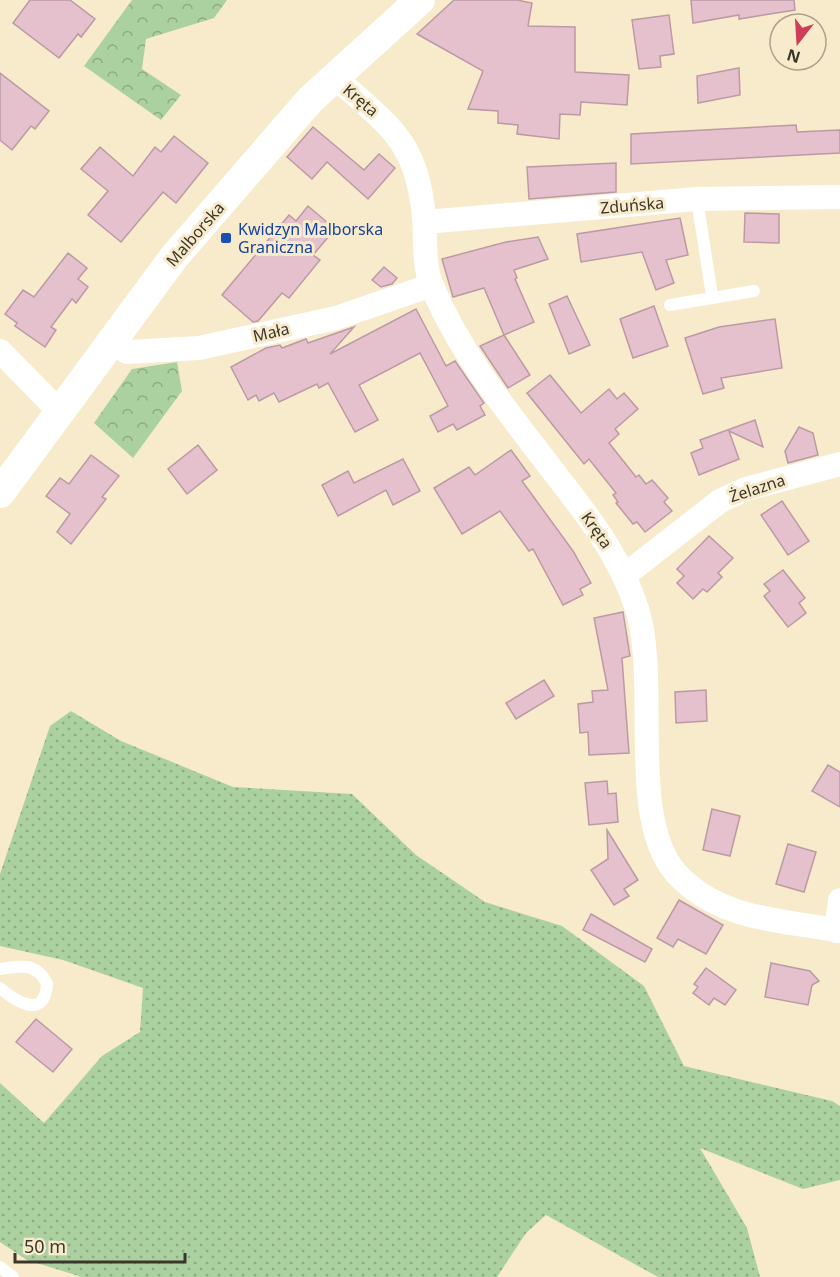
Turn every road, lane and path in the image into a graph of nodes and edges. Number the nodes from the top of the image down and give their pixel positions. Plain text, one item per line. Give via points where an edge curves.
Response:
1 (420, 0) edge
2 (334, 78) junction
3 (840, 197) edge
4 (697, 200) junction
5 (425, 222) junction
6 (432, 285) junction
7 (754, 291) dead end
8 (712, 296) junction
9 (670, 305) dead end
10 (110, 340) junction
11 (0, 351) edge
12 (58, 411) junction
13 (840, 464) edge
14 (0, 493) edge
15 (625, 575) junction
16 (840, 900) edge
17 (838, 931) edge
18 (0, 969) edge
19 (0, 988) edge
20 (0, 1267) edge
21 (13, 1277) edge

1 - 2 street, Malborska
2 - 5 street, Kręta via 379,114 406,145 421,185
2 - 10 street, Malborska via 310,100 174,257
3 - 4 street, Zduńska
4 - 5 street, Zduńska
4 - 8 lane
5 - 6 street, Kręta
6 - 10 street, Mała via 336,318 199,348 127,352
6 - 15 street, Kręta via 479,373 606,539
7 - 8 lane
8 - 9 lane
10 - 12 street, Malborska
11 - 12 street
12 - 14 street, Malborska
13 - 15 street, Żelazna via 746,489 720,501
15 - 17 street, Kręta via 643,642 651,814 657,844 675,872 701,896 738,914
16 - 17 street
18 - 19 lane via 32,967 47,984 44,997 27,1005
20 - 21 lane

